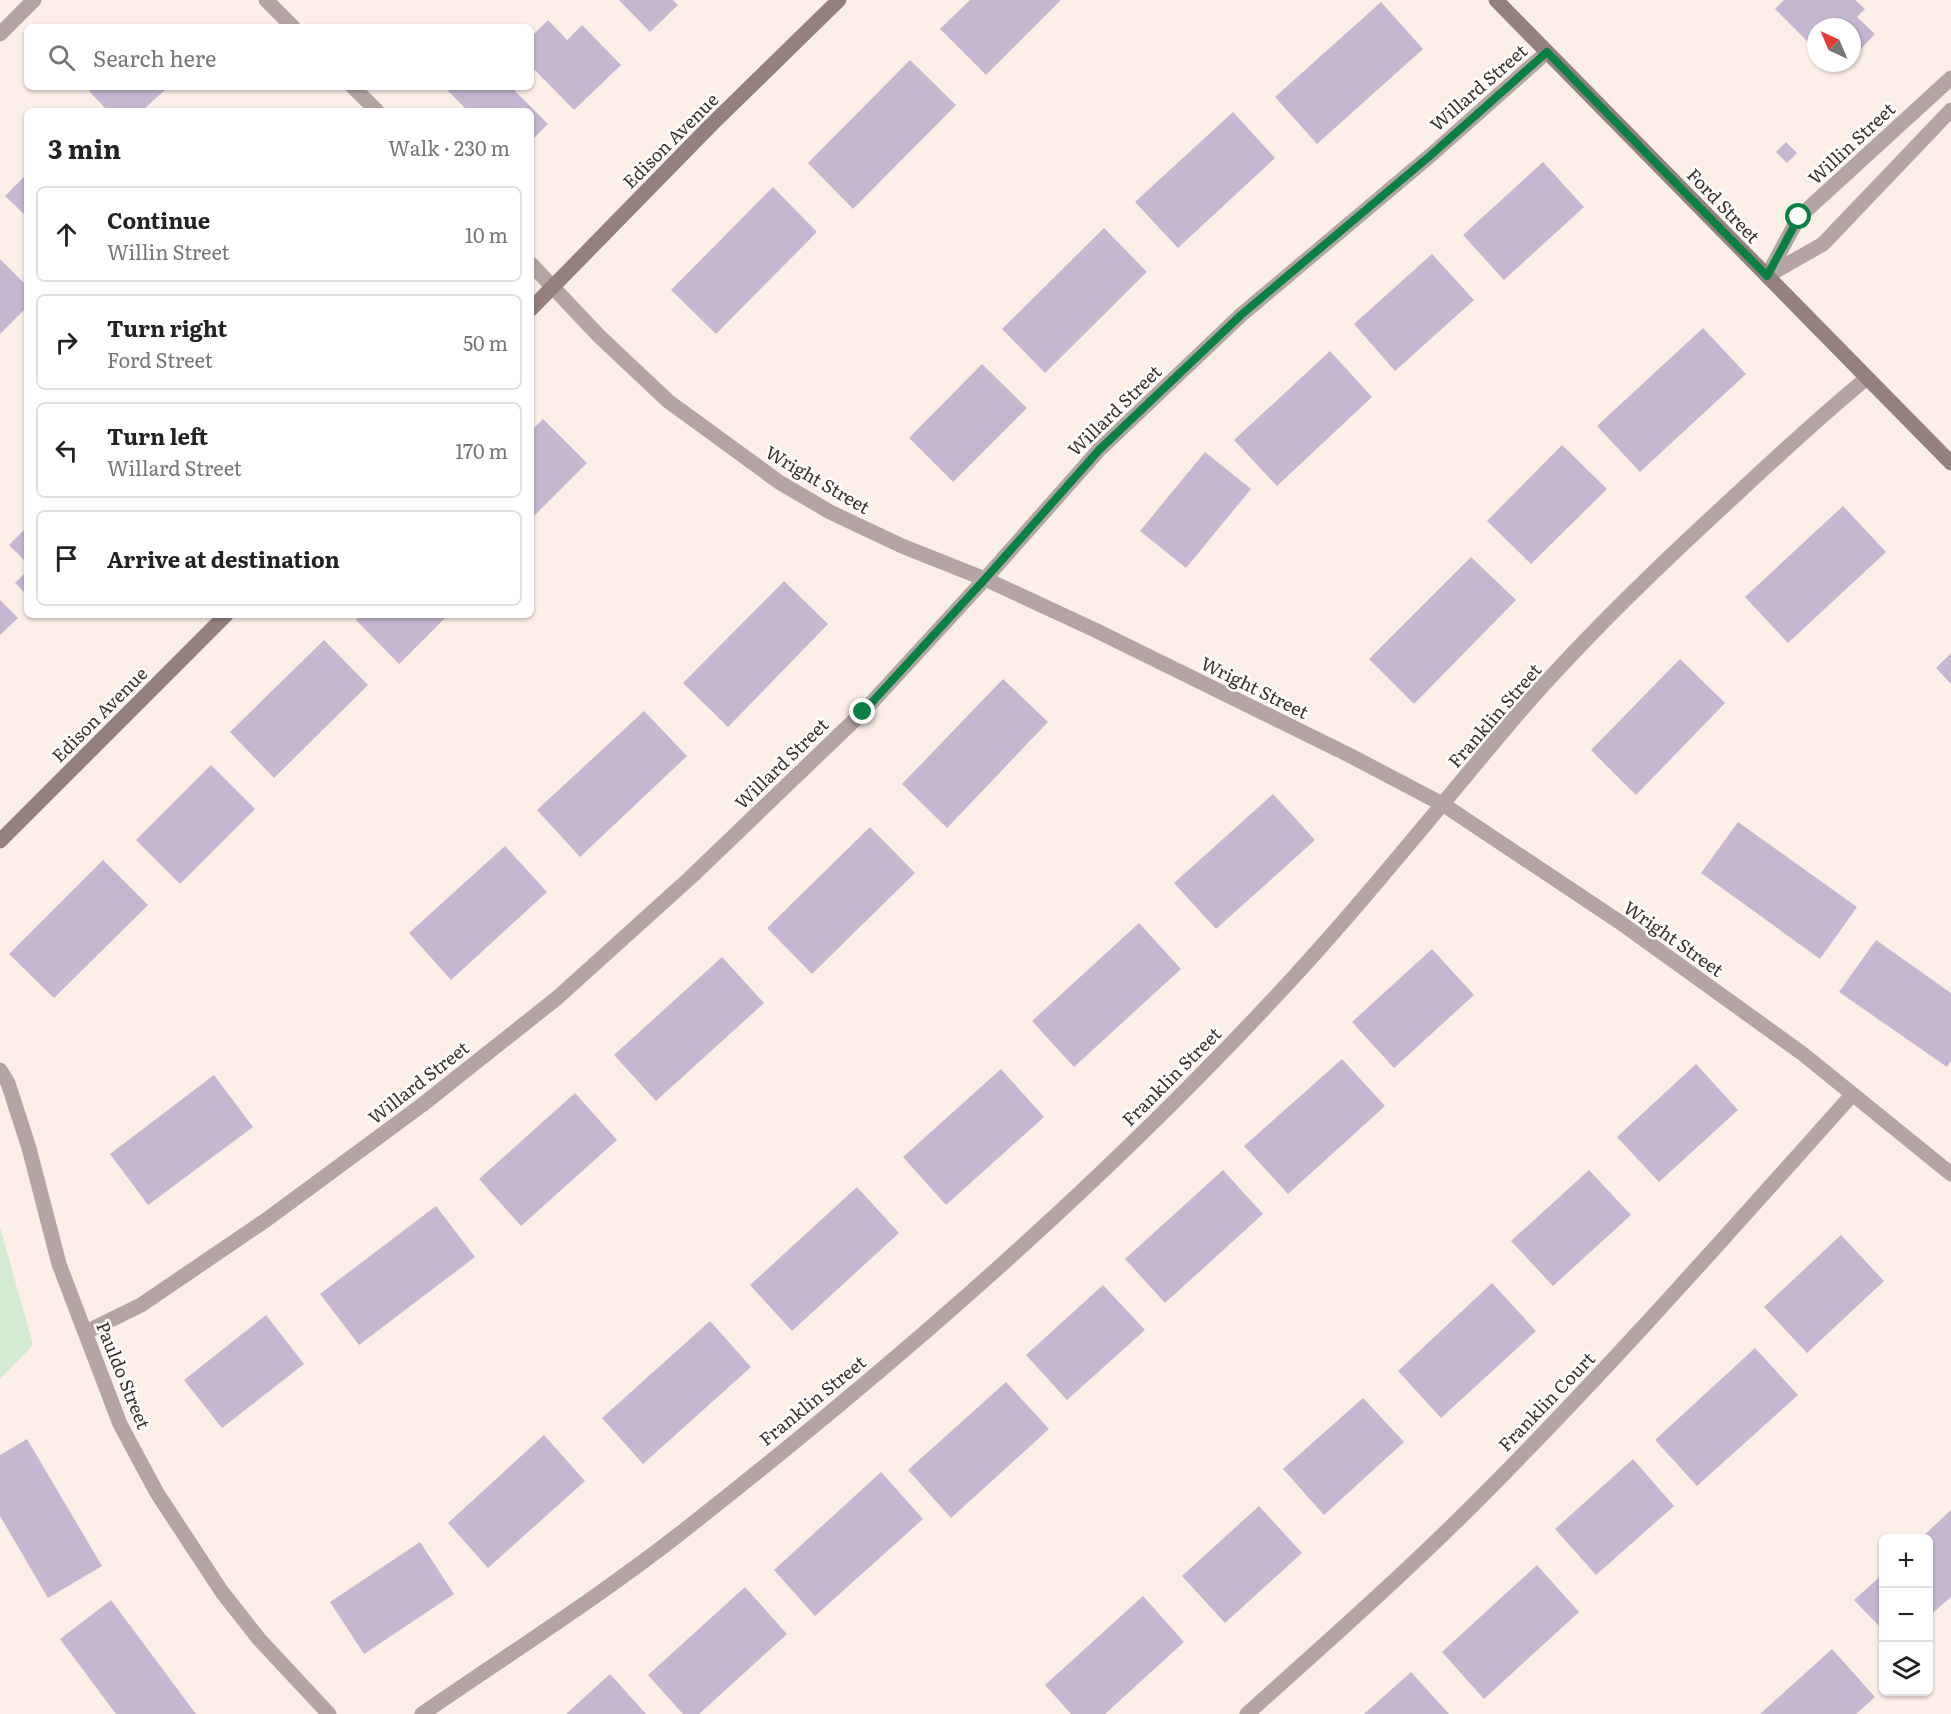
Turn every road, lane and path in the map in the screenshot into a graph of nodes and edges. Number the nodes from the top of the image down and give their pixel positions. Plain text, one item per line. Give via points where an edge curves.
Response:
1 (34, 0) edge
2 (266, 0) edge
3 (839, 0) edge
4 (1496, 0) edge
5 (290, 24) edge
6 (0, 34) edge
7 (1547, 52) junction
8 (1951, 78) edge
9 (356, 90) edge
10 (374, 108) edge
11 (1951, 110) edge
12 (534, 267) edge
13 (1767, 276) junction
14 (554, 287) junction
15 (534, 306) edge
16 (1867, 378) junction
17 (1951, 463) edge
18 (985, 579) junction
19 (222, 618) edge
20 (1444, 805) junction
21 (0, 841) edge
22 (0, 1070) edge
23 (1852, 1095) junction
24 (1951, 1174) edge
25 (86, 1332) junction
26 (329, 1714) edge
27 (422, 1714) edge
28 (1247, 1714) edge

1 - 6 street
2 - 5 street
3 - 14 street, Edison Avenue
4 - 7 street, Ford Street
7 - 13 street, Ford Street
7 - 18 street, Willard Street via 1241,315 1099,450
8 - 13 street, Willin Street via 1799,217
9 - 10 street
11 - 13 street via 1823,244
12 - 14 street, Wright Street
13 - 16 street, Ford Street
14 - 15 street, Edison Avenue
14 - 18 street, Wright Street via 668,401 736,453 830,512
16 - 17 street, Ford Street
16 - 20 street, Franklin Street via 1822,415 1637,588 1519,712
18 - 20 street, Wright Street via 1106,635
18 - 25 street, Willard Street via 854,720 690,878 557,998 423,1105 266,1221 141,1305
19 - 21 street, Edison Avenue
20 - 23 street, Wright Street via 1621,923 1803,1054
20 - 27 street, Franklin Street via 1280,993 1172,1103 947,1311 680,1534
22 - 25 street, Pauldo Street via 8,1083 28,1148 59,1264
23 - 24 street, Wright Street
23 - 28 street, Franklin Court via 1644,1328 1485,1493
25 - 26 street, Pauldo Street via 120,1424 157,1493 222,1592 259,1639

